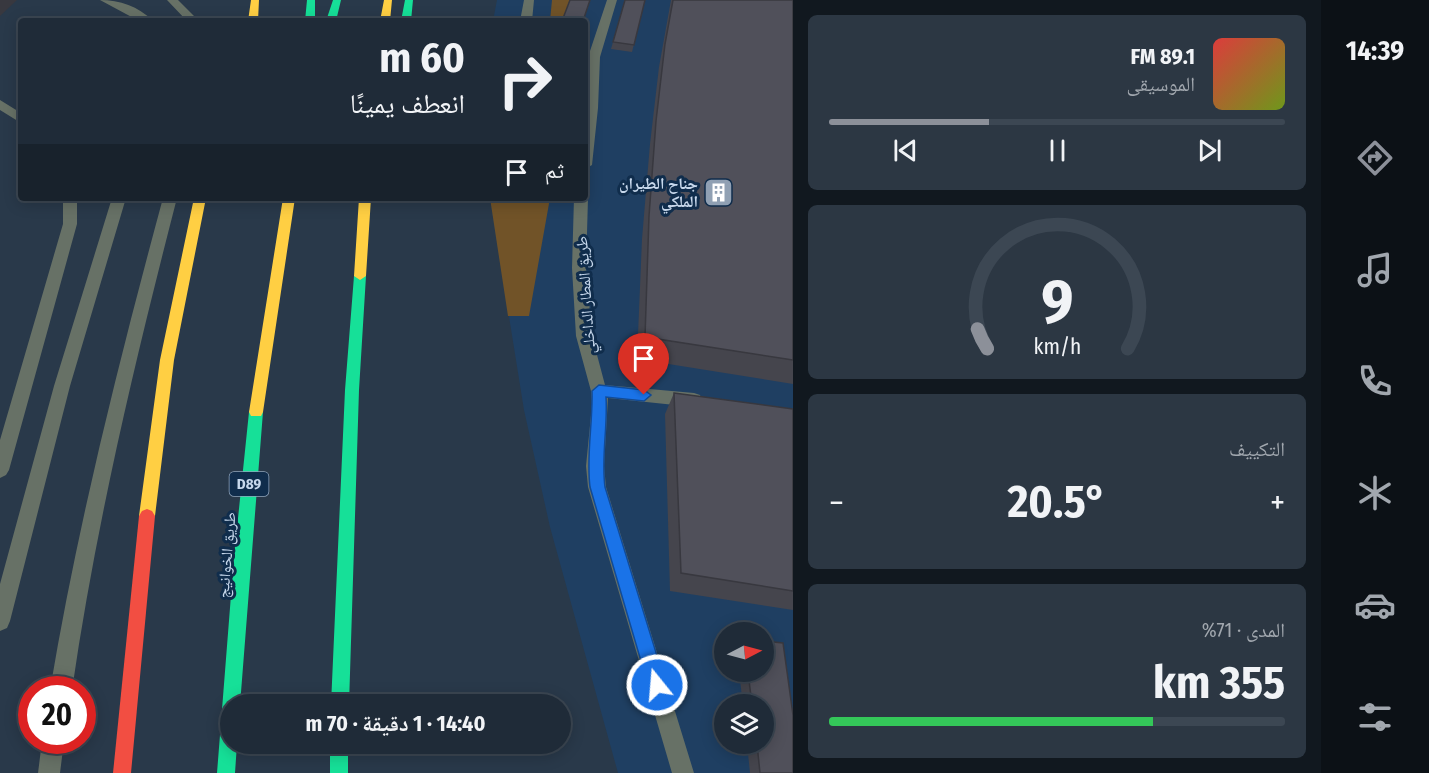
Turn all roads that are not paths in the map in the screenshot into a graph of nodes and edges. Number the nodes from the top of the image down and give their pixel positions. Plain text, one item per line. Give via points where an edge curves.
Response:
1 (105, 0) edge
2 (172, 0) edge
3 (255, 0) edge
4 (311, 0) edge
5 (337, 0) edge
6 (388, 0) edge
7 (409, 0) edge
8 (529, 0) edge
9 (612, 0) edge
10 (142, 18) edge
11 (191, 18) edge
12 (253, 18) edge
13 (310, 18) edge
14 (332, 18) edge
15 (385, 18) edge
16 (406, 18) edge
17 (526, 18) edge
18 (0, 104) edge
19 (588, 107) edge
20 (18, 117) edge
21 (70, 201) edge
22 (118, 201) edge
23 (169, 201) edge
24 (199, 201) edge
25 (289, 201) edge
26 (365, 201) edge
27 (581, 201) edge
28 (599, 391) junction
29 (712, 402) edge
30 (0, 470) edge
31 (0, 621) edge
32 (63, 676) edge
33 (340, 694) edge
34 (51, 754) edge
35 (339, 754) edge
36 (49, 773) edge
37 (122, 773) edge
38 (226, 773) edge
39 (339, 773) edge
40 (683, 773) edge

1 - 10 lane
2 - 11 lane
3 - 12 main road
4 - 13 main road
5 - 14 main road
6 - 15 main road
7 - 16 main road
8 - 17 lane
9 - 19 lane via 594,57
18 - 20 lane
21 - 30 lane via 70,224
22 - 31 lane via 65,375
23 - 32 lane via 114,416
24 - 37 main road via 167,360 154,451
25 - 38 main road, طريق الخوانيج / D89 via 264,349 249,482
26 - 33 main road via 351,402
27 - 28 lane, طريق المطار الداخلي via 579,268 585,336
28 - 29 lane
28 - 40 lane, طريق المطار الداخلي via 597,487
34 - 36 lane
35 - 39 main road

